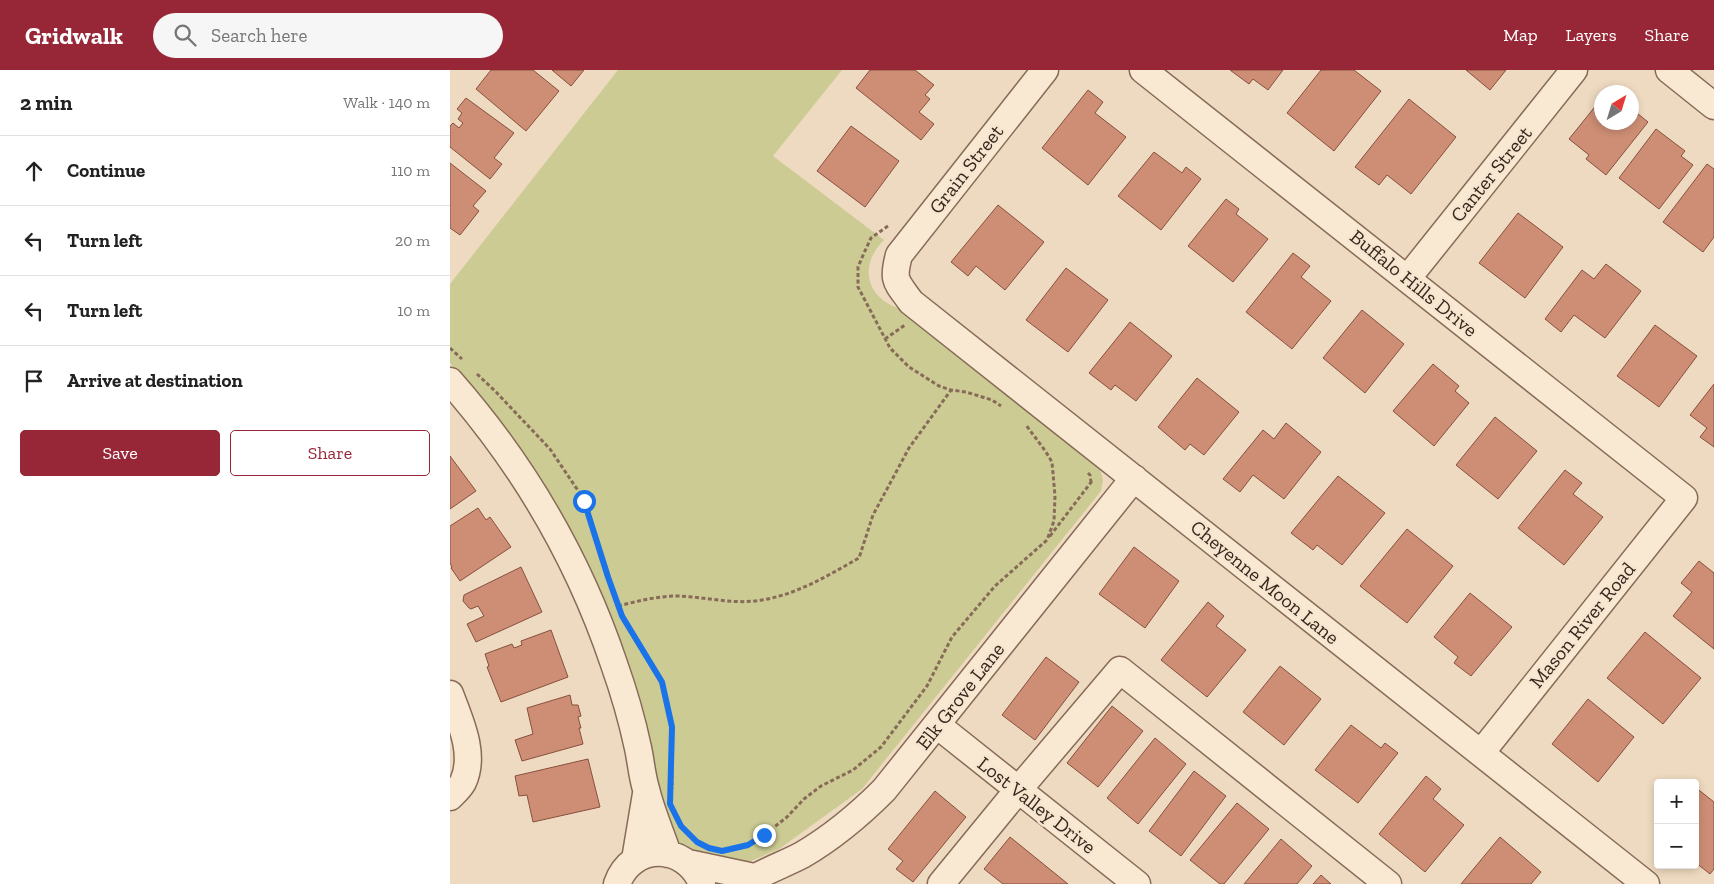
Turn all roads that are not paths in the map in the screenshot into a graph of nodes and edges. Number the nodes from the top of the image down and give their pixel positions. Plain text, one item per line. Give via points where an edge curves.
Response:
1 (1044, 70) edge
2 (1143, 70) edge
3 (1574, 70) edge
4 (1669, 70) edge
5 (1714, 106) edge
6 (895, 272) joint
7 (1407, 278) junction
8 (457, 371) edge
9 (1134, 478) junction
10 (1684, 498) joint
11 (450, 694) edge
12 (937, 725) junction
13 (1481, 753) junction
14 (1018, 790) junction
15 (646, 791) junction
16 (450, 797) edge
17 (678, 858) junction
18 (619, 876) edge
19 (749, 881) edge
20 (702, 884) edge
21 (941, 884) edge
22 (1137, 884) edge
23 (1388, 884) edge
24 (1646, 884) edge

1 - 6 street, Grain Street via 908,242 899,256
2 - 7 street, Buffalo Hills Drive
3 - 7 street, Canter Street
4 - 5 street
6 - 9 street, Cheyenne Moon Lane via 897,283 911,302
7 - 10 street, Buffalo Hills Drive
8 - 15 street via 547,515 579,577 615,665 630,715
9 - 12 street, Elk Grove Lane
9 - 13 street, Cheyenne Moon Lane
10 - 13 street, Mason River Road
11 - 16 street via 464,731 468,765 462,784
12 - 14 street, Lost Valley Drive
12 - 19 street, Elk Grove Lane via 884,790 846,826 802,855
13 - 24 street, Cheyenne Moon Lane
14 - 21 street
14 - 22 street, Lost Valley Drive
14 - 23 street via 1120,670
15 - 17 street
15 - 18 street
17 - 18 street, Elk Grove Lane via 661,853 647,854
17 - 19 street, Elk Grove Lane
17 - 20 street via 696,873

